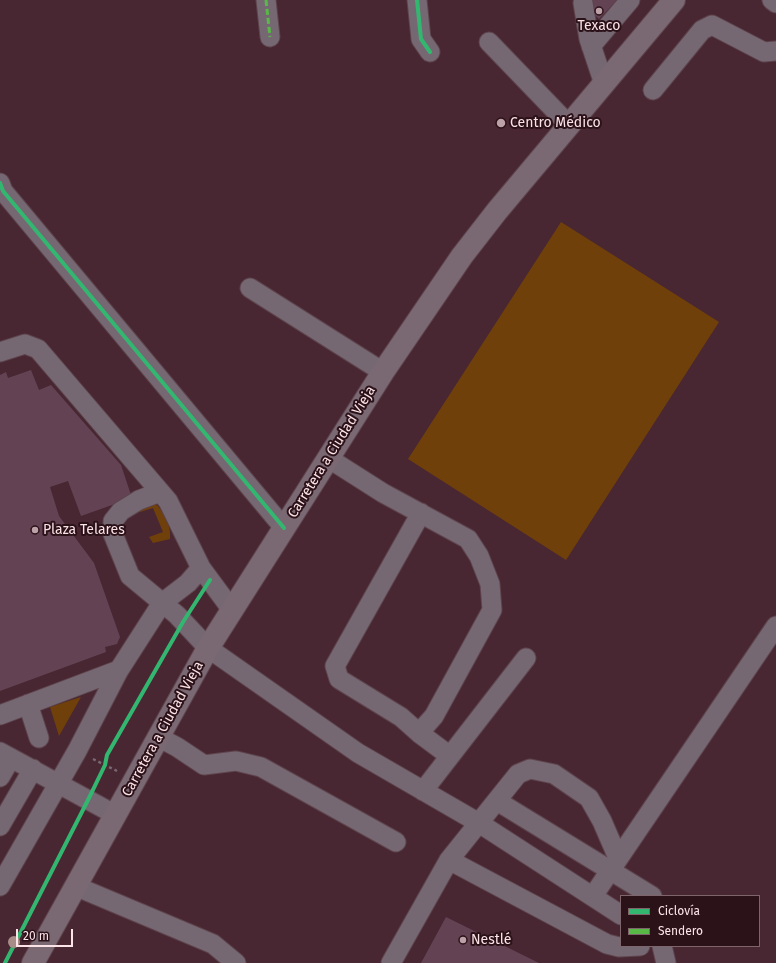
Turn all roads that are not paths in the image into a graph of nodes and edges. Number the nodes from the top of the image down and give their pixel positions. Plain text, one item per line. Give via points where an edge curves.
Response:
1 (266, 0) edge
2 (416, 0) edge
3 (630, 0) edge
4 (674, 0) edge
5 (772, 0) edge
6 (583, 3) dead end
7 (776, 3) edge
8 (270, 37) dead end
9 (489, 42) dead end
10 (591, 46) junction
11 (776, 51) edge
12 (430, 52) dead end
13 (604, 84) junction
14 (654, 90) dead end
15 (569, 125) junction
16 (0, 183) edge
17 (250, 288) dead end
18 (0, 352) edge
19 (383, 372) junction
20 (328, 458) junction
21 (160, 492) junction
22 (420, 513) junction
23 (284, 528) junction
24 (201, 568) junction
25 (162, 603) junction
26 (232, 610) junction
27 (776, 626) edge
28 (208, 648) junction
29 (526, 658) dead end
30 (119, 670) junction
31 (28, 704) junction
32 (0, 714) edge
33 (419, 733) junction
34 (158, 737) junction
35 (39, 738) dead end
36 (5, 755) edge
37 (450, 756) junction
38 (33, 769) junction
39 (0, 776) edge
40 (58, 783) junction
41 (424, 791) junction
42 (497, 801) junction
43 (114, 814) junction
44 (479, 823) junction
45 (0, 826) edge
46 (396, 842) dead end
47 (449, 860) junction
48 (614, 864) junction
49 (0, 886) edge
50 (75, 886) junction
51 (651, 895) edge
52 (593, 896) junction
53 (620, 914) edge
54 (620, 947) edge
55 (662, 947) edge
56 (33, 963) edge
57 (236, 963) edge
58 (391, 963) edge
59 (666, 963) edge

1 - 8 street
2 - 12 street via 421,39
3 - 10 street
4 - 13 main road, Carretera a Ciudad Vieja
5 - 7 street
6 - 10 street
9 - 15 street
10 - 13 street
11 - 14 street via 764,52 712,24 702,30
13 - 15 main road, Carretera a Ciudad Vieja
15 - 19 main road, Carretera a Ciudad Vieja via 462,256
16 - 23 street via 2,191
17 - 19 street
18 - 21 street via 25,344 38,349
19 - 20 main road, Carretera a Ciudad Vieja
20 - 22 street
20 - 23 main road, Carretera a Ciudad Vieja
21 - 24 street via 168,501
21 - 25 street via 139,500 121,511 113,521 113,534 130,576
22 - 33 street via 468,539 479,556 490,584 492,610 434,716
22 - 33 street via 335,666 339,679 401,717
23 - 26 main road, Carretera a Ciudad Vieja
24 - 25 street via 188,583
24 - 26 street
25 - 28 street
25 - 30 street
26 - 28 main road, Carretera a Ciudad Vieja
27 - 48 street
28 - 34 main road, Carretera a Ciudad Vieja
28 - 41 street via 358,753
29 - 37 street
30 - 31 street
30 - 40 street
31 - 32 street
31 - 35 street
33 - 37 street
34 - 43 main road, Carretera a Ciudad Vieja
34 - 46 street via 204,765 236,761 261,767
36 - 38 street
36 - 39 street
37 - 41 street
38 - 40 street
38 - 45 street
40 - 43 street
40 - 49 street
41 - 44 street
42 - 44 street
42 - 48 street
42 - 48 street via 518,774 530,769 554,774 589,798 602,821
43 - 50 main road, Carretera a Ciudad Vieja
44 - 47 street
44 - 52 street
47 - 54 street via 607,944
47 - 58 street
48 - 51 street
48 - 52 street
50 - 56 main road, Carretera a Ciudad Vieja
50 - 57 street via 213,944
52 - 53 street
55 - 59 street

